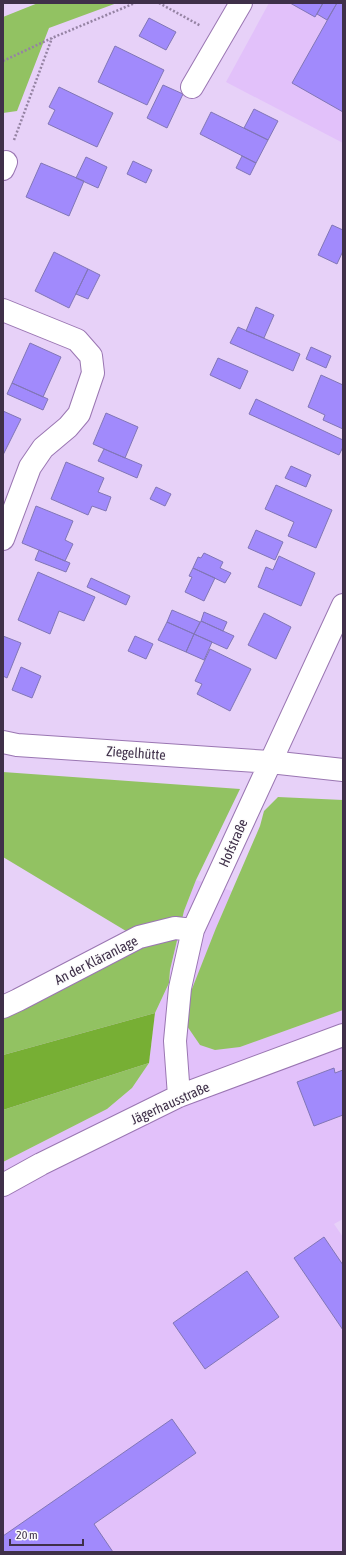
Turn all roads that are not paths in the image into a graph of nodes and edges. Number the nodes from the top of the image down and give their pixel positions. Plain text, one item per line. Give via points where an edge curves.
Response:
1 (241, 3) edge
2 (192, 87) dead end
3 (3, 310) edge
4 (3, 539) edge
5 (343, 605) edge
6 (3, 742) edge
7 (270, 762) junction
8 (343, 770) edge
9 (193, 930) junction
10 (3, 1007) edge
11 (343, 1035) edge
12 (179, 1096) junction
13 (3, 1185) edge

1 - 2 street
3 - 4 street via 77,340 91,356 94,373 79,414 68,428 43,448 30,467
5 - 7 street, Hofstraße
6 - 7 street, Ziegelhütte
7 - 8 street, Ziegelhütte
7 - 9 street, Hofstraße
9 - 10 street, An der Kläranlage via 175,928 139,937
9 - 12 street, Hofstraße via 180,988 175,1040
11 - 12 street, Jägerhausstraße
12 - 13 street, Jägerhausstraße

